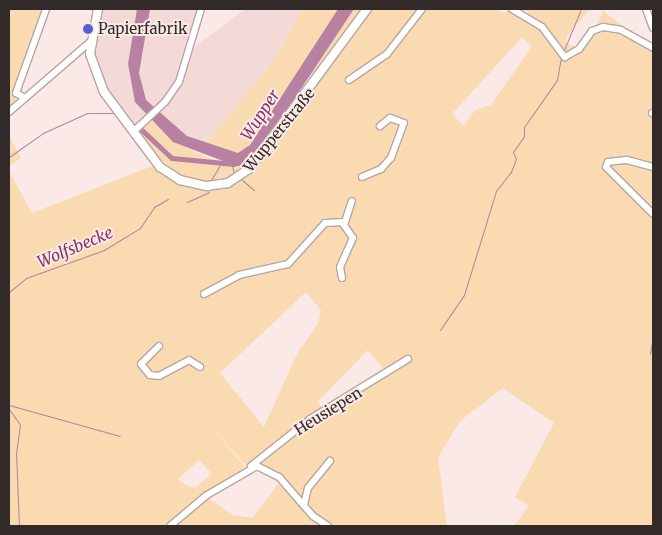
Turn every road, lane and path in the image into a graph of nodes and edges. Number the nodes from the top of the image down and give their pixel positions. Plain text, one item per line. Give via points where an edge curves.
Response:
1 (46, 9) edge
2 (98, 9) edge
3 (201, 9) edge
4 (367, 9) edge
5 (422, 9) edge
6 (512, 9) edge
7 (646, 9) edge
8 (421, 19) dead end
9 (411, 23) junction
10 (653, 28) edge
11 (90, 42) junction
12 (653, 48) edge
13 (349, 80) dead end
14 (26, 98) junction
15 (9, 112) edge
16 (380, 126) dead end
17 (132, 132) junction
18 (653, 167) edge
19 (362, 177) dead end
20 (352, 201) dead end
21 (653, 214) edge
22 (344, 222) junction
23 (342, 278) dead end
24 (204, 294) dead end
25 (159, 346) dead end
26 (408, 359) dead end
27 (200, 367) dead end
28 (330, 461) dead end
29 (251, 466) junction
30 (304, 505) junction
31 (170, 526) edge
32 (328, 526) edge

1 - 14 street via 16,93 17,98
2 - 11 main road, Wupperstraße
3 - 17 street via 179,82 160,108
4 - 17 main road, Wupperstraße via 276,140 235,180 207,186 176,178 160,167
5 - 9 street
6 - 12 street via 542,27 565,57 579,49 592,30 603,27 622,30
7 - 10 street
8 - 9 street
9 - 13 street via 377,64
11 - 14 street
11 - 17 main road, Wupperstraße via 98,81
14 - 15 street
16 - 19 street via 390,118 404,123 391,158 381,169
18 - 21 street via 626,160 608,162 606,167
20 - 22 street
22 - 23 street via 353,238 340,267
22 - 24 street via 325,223 294,261 240,275
25 - 27 street via 141,364 150,375 159,376 188,360
26 - 29 street, Heusiepen via 310,419
28 - 30 street via 308,488
29 - 30 street via 269,470
29 - 31 street, Heusiepen
30 - 32 street

